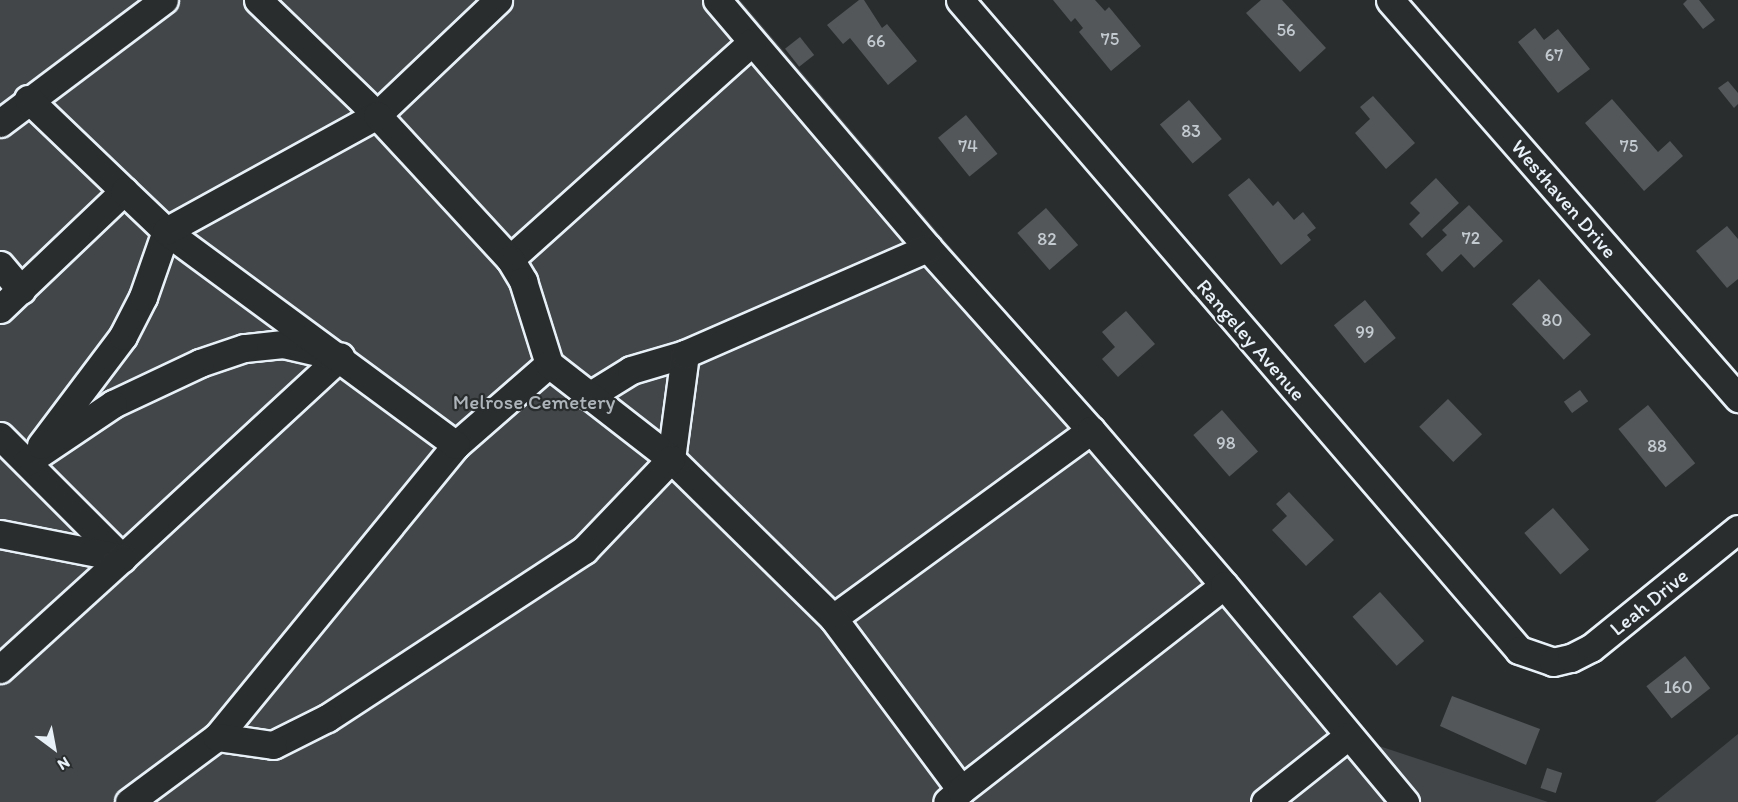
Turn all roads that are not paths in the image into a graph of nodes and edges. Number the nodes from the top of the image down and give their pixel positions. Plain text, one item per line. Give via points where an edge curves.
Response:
1 (164, 0) edge
2 (258, 0) edge
3 (498, 0) edge
4 (717, 0) edge
5 (960, 0) edge
6 (1390, 0) edge
7 (752, 42) junction
8 (28, 99) junction
9 (377, 115) junction
10 (0, 123) edge
11 (124, 191) junction
12 (166, 231) junction
13 (928, 248) junction
14 (510, 259) junction
15 (0, 265) edge
16 (21, 290) junction
17 (0, 309) edge
18 (685, 354) junction
19 (340, 357) junction
20 (549, 364) junction
21 (589, 396) junction
22 (1738, 398) edge
23 (1091, 430) junction
24 (0, 436) edge
25 (456, 445) junction
26 (671, 459) junction
27 (27, 462) junction
28 (1738, 529) edge
29 (0, 534) edge
30 (122, 558) junction
31 (1224, 585) junction
32 (833, 618) junction
33 (1553, 662) joint
34 (0, 669) edge
35 (1348, 736) junction
36 (217, 737) junction
37 (954, 796) edge
38 (129, 802) edge
39 (1265, 802) edge
40 (1406, 802) edge

1 - 8 street
2 - 9 street
3 - 9 street
4 - 7 street
5 - 33 street, Rangeley Avenue via 1503,634 1519,650
6 - 22 street, Westhaven Drive
7 - 13 street
7 - 14 street
8 - 10 street
8 - 11 street
9 - 12 street
9 - 14 street
11 - 12 street
11 - 16 street
12 - 19 street
12 - 27 street via 143,297 123,336
13 - 18 street
13 - 23 street
14 - 20 street via 522,281
15 - 16 street
16 - 17 street
18 - 21 street via 631,370
18 - 26 street
19 - 25 street
19 - 27 street via 283,344 233,351 112,404
19 - 30 street
20 - 21 street
20 - 25 street
21 - 26 street
23 - 31 street
23 - 32 street
24 - 27 street
25 - 36 street
26 - 32 street
26 - 36 street via 584,550 327,718 273,745
27 - 30 street
28 - 33 street, Leah Drive via 1591,648
29 - 30 street
30 - 34 street
31 - 35 street
31 - 37 street
32 - 37 street
35 - 39 street
35 - 40 street
36 - 38 street

